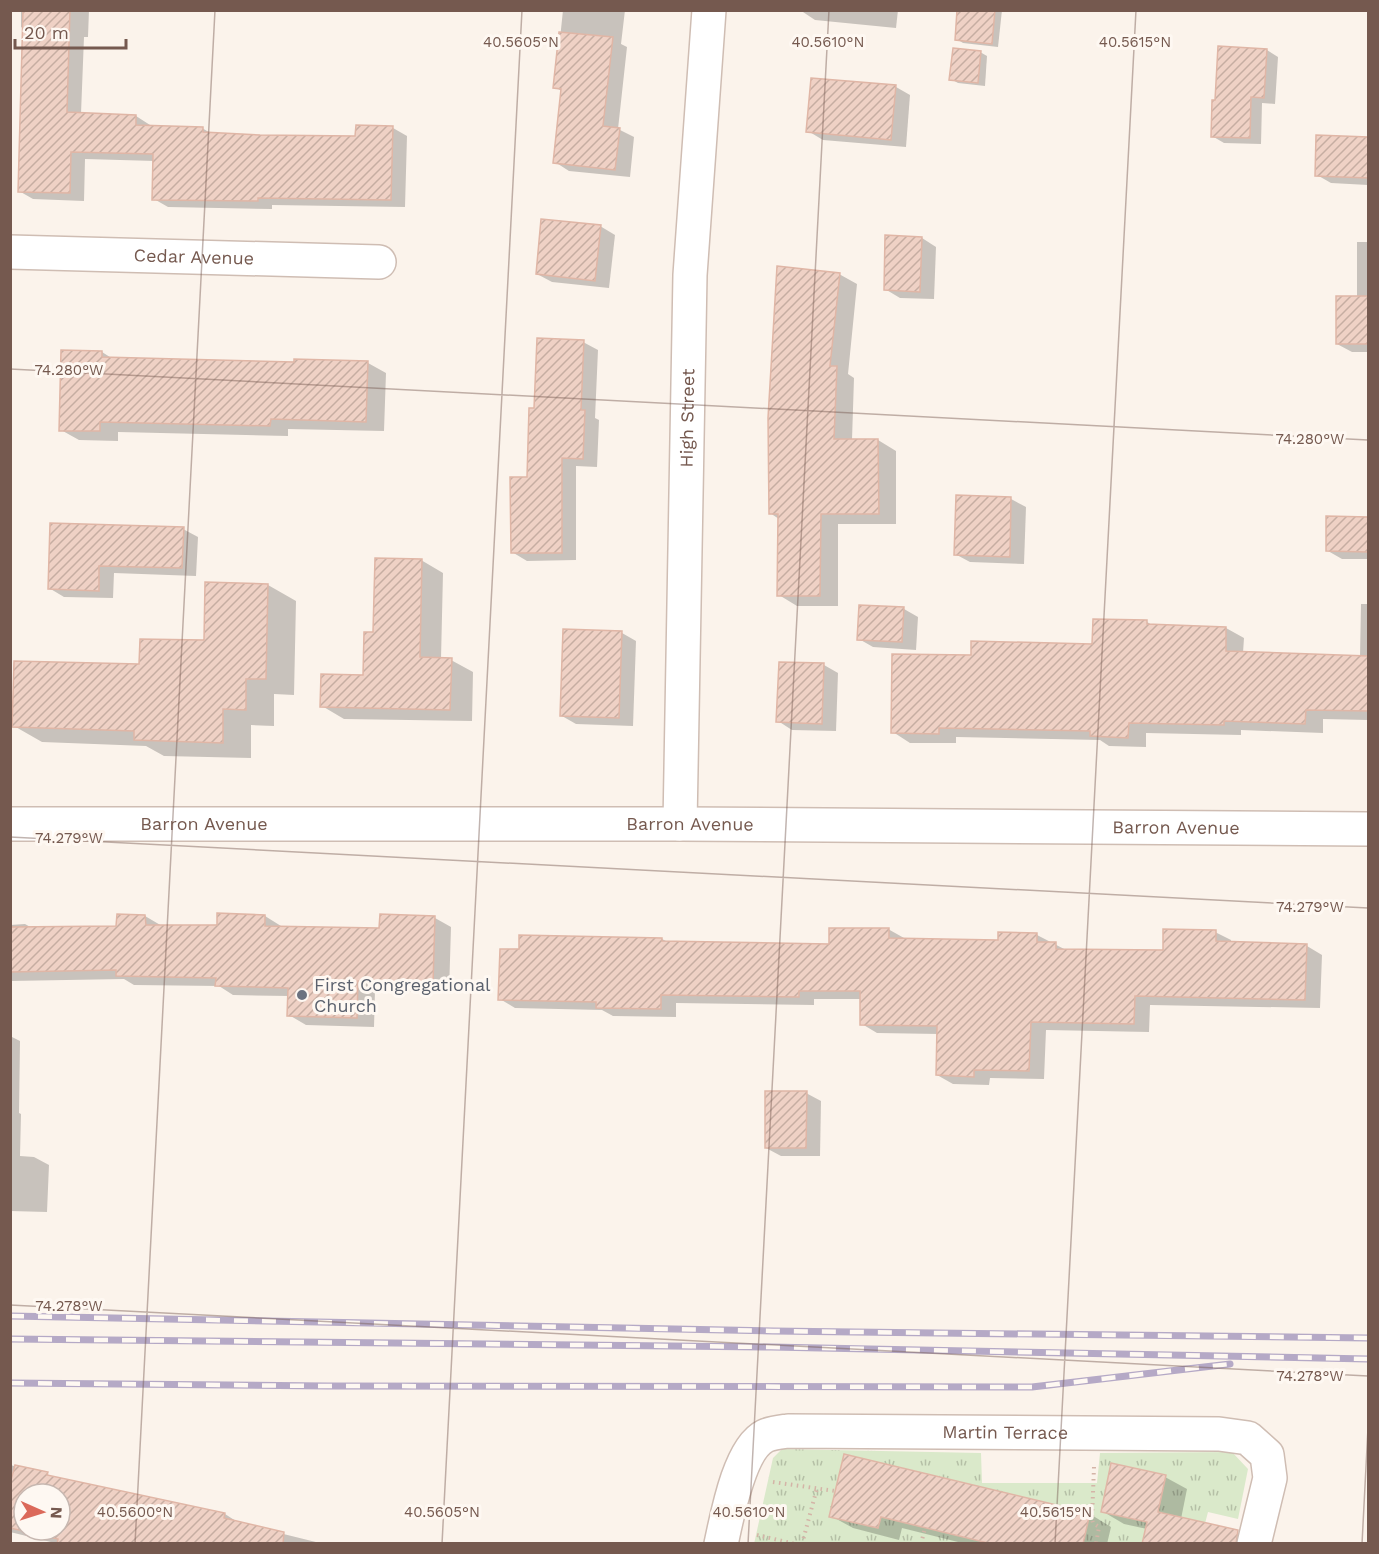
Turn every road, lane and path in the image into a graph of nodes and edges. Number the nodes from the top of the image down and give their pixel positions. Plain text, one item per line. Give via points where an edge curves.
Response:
1 (709, 10) edge
2 (10, 252) edge
3 (379, 262) dead end
4 (10, 824) edge
5 (680, 824) junction
6 (1368, 829) edge
7 (1095, 1433) junction
8 (737, 1477) junction
9 (817, 1488) junction
10 (835, 1491) dead end
11 (925, 1528) dead end
12 (721, 1544) edge
13 (802, 1544) edge
14 (921, 1544) edge
15 (1096, 1544) edge
16 (1254, 1544) edge

1 - 5 street, High Street via 690,276
2 - 3 street, Cedar Avenue
4 - 5 street, Barron Avenue
5 - 6 street, Barron Avenue
7 - 8 street, Martin Terrace via 788,1431 763,1436
7 - 15 path via 1092,1519 1099,1527
7 - 16 street, Martin Terrace via 1219,1434 1248,1438 1267,1455 1270,1478
8 - 9 path
8 - 12 street, Martin Terrace
9 - 10 path
9 - 13 path
11 - 14 path

